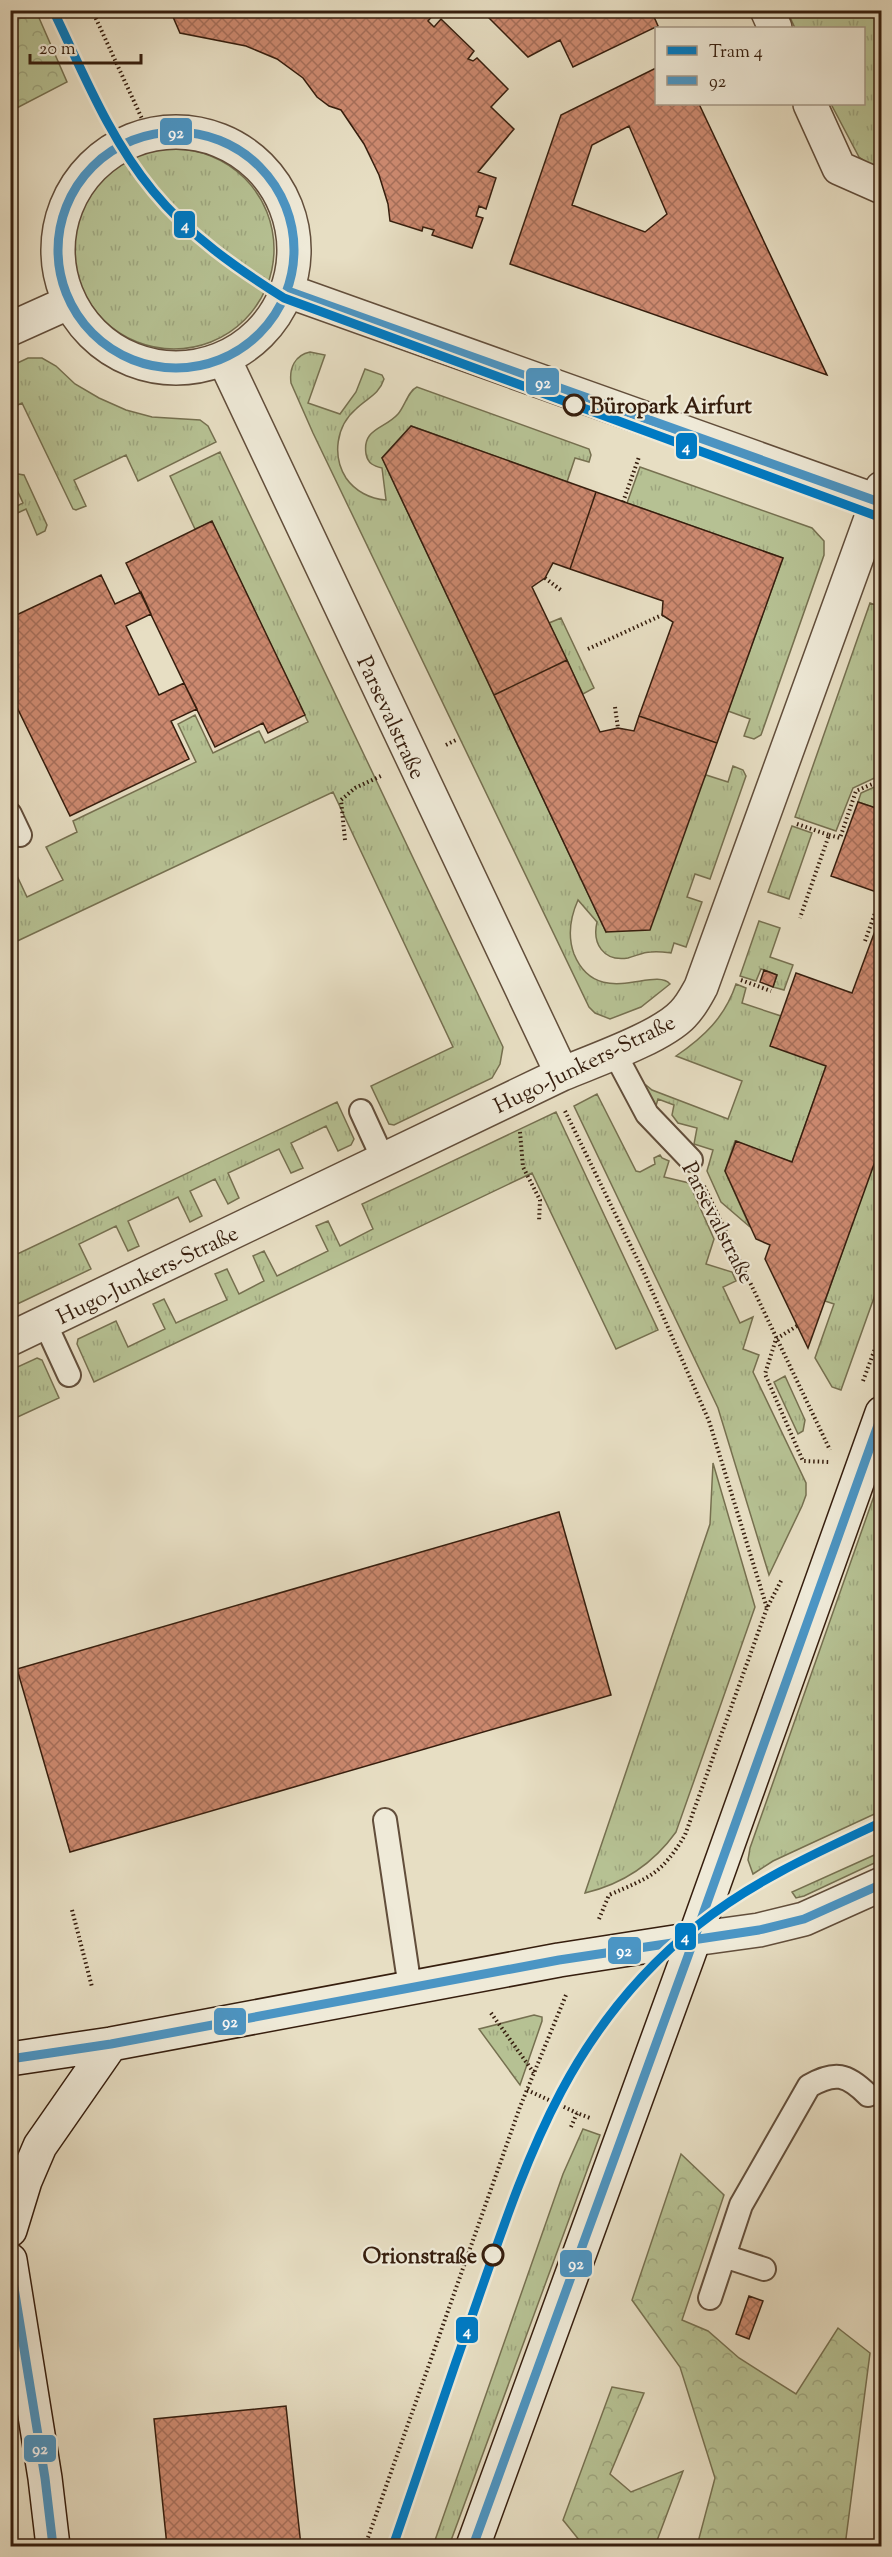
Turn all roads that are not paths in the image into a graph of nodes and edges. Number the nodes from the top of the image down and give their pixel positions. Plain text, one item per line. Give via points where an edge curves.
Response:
1 (767, 10) edge
2 (775, 27) edge
3 (810, 105) edge
4 (882, 187) edge
5 (288, 291) junction
6 (70, 302) junction
7 (10, 329) edge
8 (224, 358) junction
9 (880, 497) edge
10 (10, 814) edge
11 (20, 834) dead end
12 (614, 1052) junction
13 (562, 1074) junction
14 (361, 1111) dead end
15 (691, 1160) road end
16 (384, 1161) junction
17 (45, 1323) junction
18 (10, 1339) edge
19 (69, 1375) dead end
20 (882, 1413) edge
21 (385, 1820) dead end
22 (882, 1884) edge
23 (694, 1939) junction
24 (410, 1988) junction
25 (111, 2044) junction
26 (10, 2059) edge
27 (868, 2095) dead end
28 (10, 2229) edge
29 (724, 2256) junction
30 (10, 2260) edge
31 (764, 2270) dead end
32 (710, 2298) dead end
33 (53, 2547) edge
34 (473, 2547) edge

1 - 2 street
3 - 4 street via 839,168
5 - 6 street via 293,262 292,222 272,180 254,160 231,144 193,132 168,131 121,145 102,157 71,195 58,246 60,275
5 - 8 street via 273,319 256,337
5 - 9 street
6 - 7 street
6 - 8 street via 94,336 128,359 156,367 186,368
8 - 13 street, Parsevalstraße
9 - 12 street, Hugo-Junkers-Straße via 701,987 671,1025
10 - 11 lane
12 - 13 street, Hugo-Junkers-Straße
12 - 15 lane, Parsevalstraße via 647,1114
13 - 16 street, Hugo-Junkers-Straße
14 - 16 lane
16 - 17 street, Hugo-Junkers-Straße
17 - 18 street, Hugo-Junkers-Straße
17 - 19 lane
20 - 23 street via 847,1468
21 - 24 lane
22 - 23 street via 804,1919
23 - 24 street
23 - 34 street
24 - 25 street
25 - 26 street
25 - 28 street via 40,2146
27 - 29 lane via 856,2083 839,2076 826,2076 809,2085 741,2205
29 - 31 lane
29 - 32 lane
30 - 33 street

